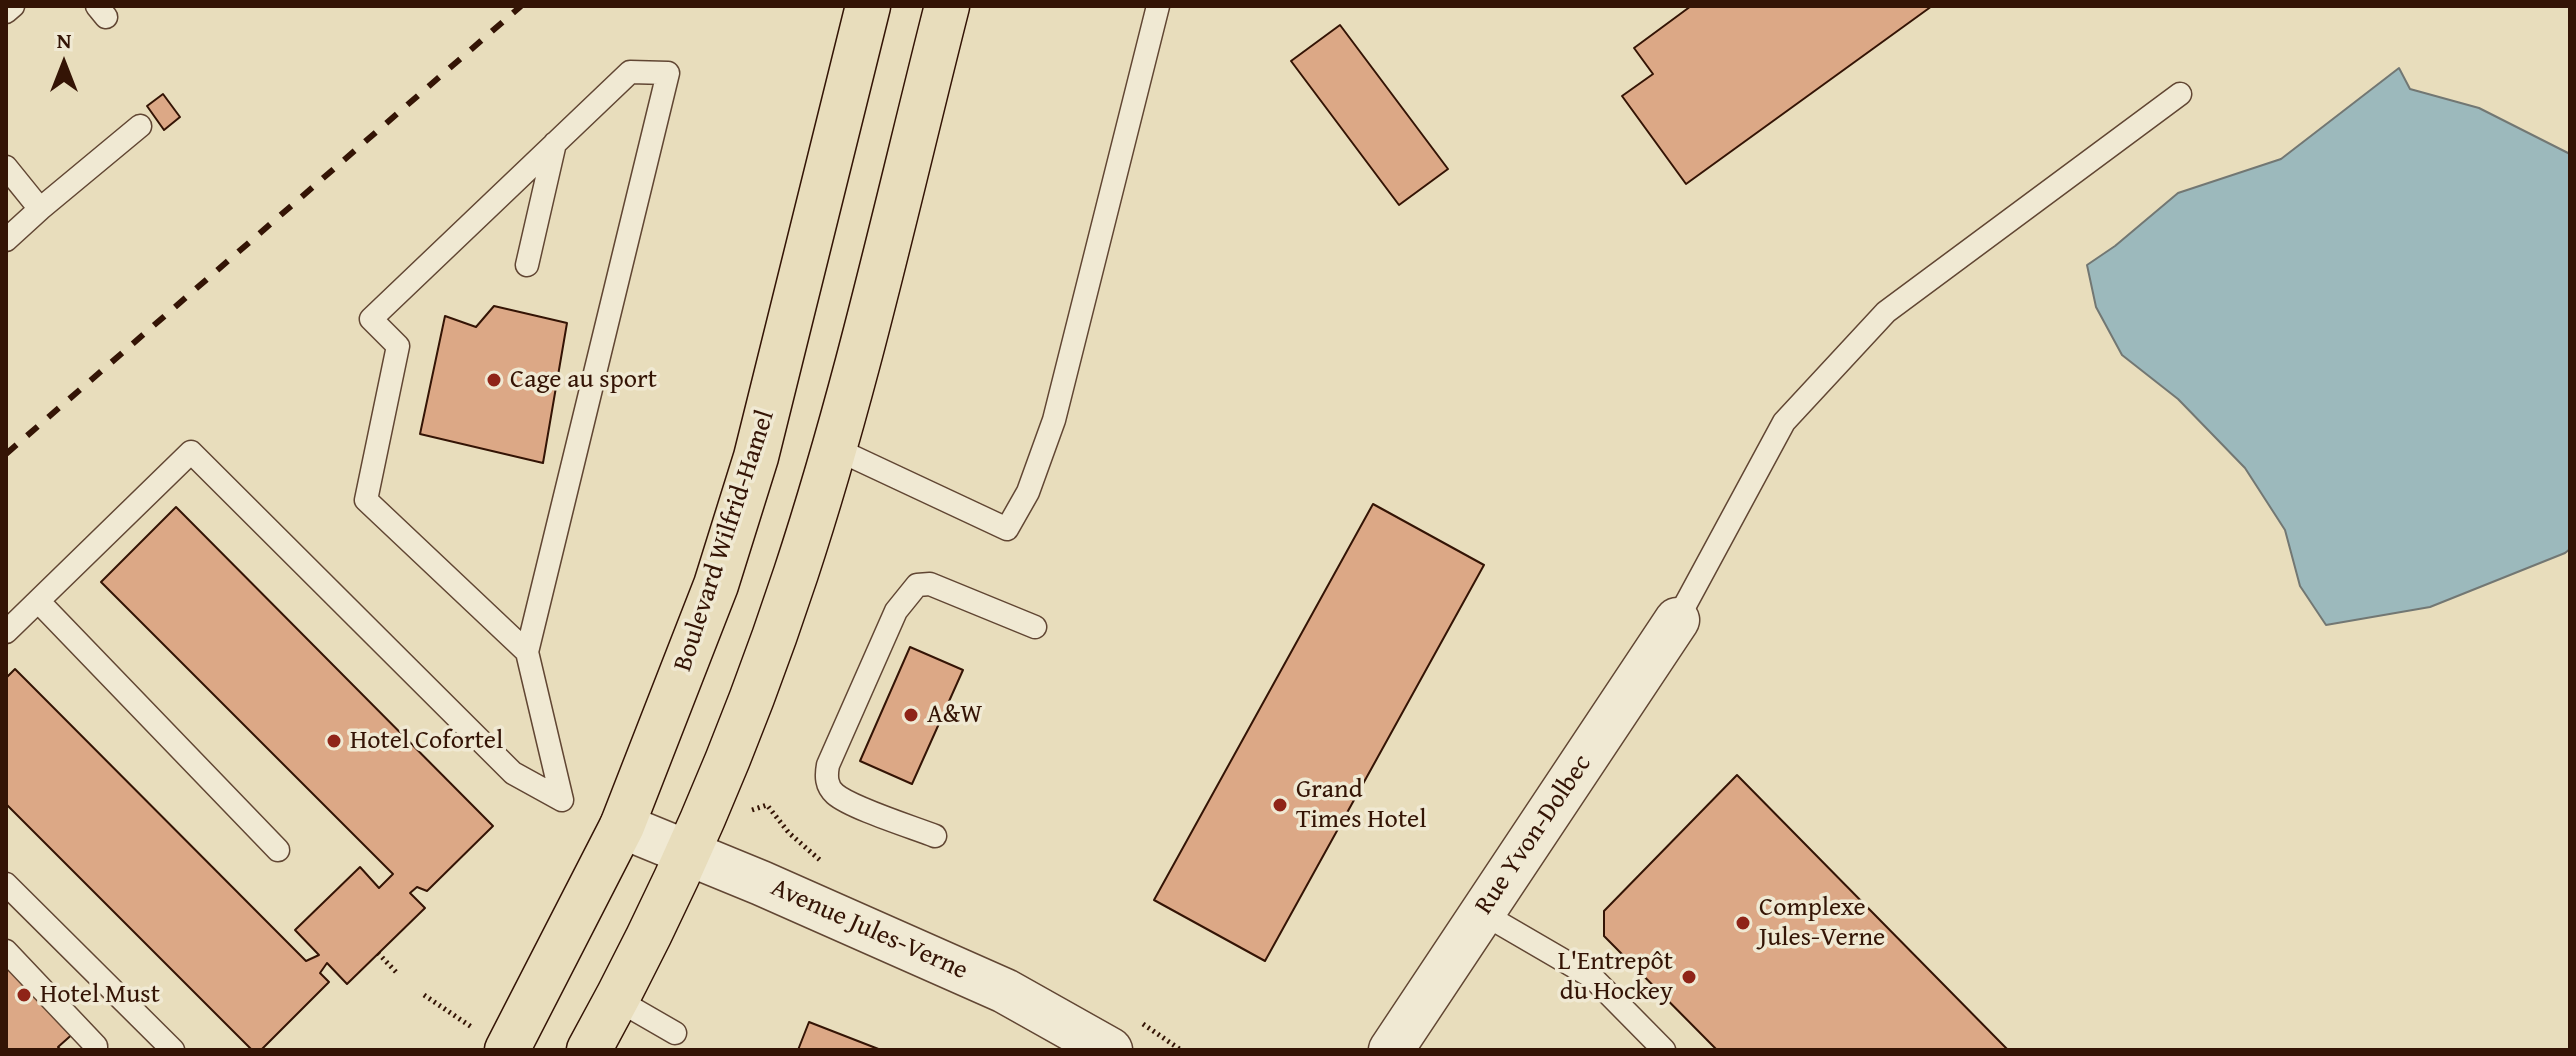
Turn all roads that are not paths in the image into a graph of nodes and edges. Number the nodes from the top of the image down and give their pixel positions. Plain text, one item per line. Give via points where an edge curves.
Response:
1 (13, 6) edge
2 (868, 6) edge
3 (947, 6) edge
4 (1158, 6) edge
5 (6, 12) edge
6 (2180, 94) dead end
7 (140, 126) dead end
8 (555, 143) junction
9 (6, 167) edge
10 (40, 209) junction
11 (6, 240) edge
12 (527, 265) dead end
13 (834, 448) junction
14 (38, 601) junction
15 (1677, 620) joint
16 (1035, 627) dead end
17 (6, 632) edge
18 (527, 652) junction
19 (622, 826) junction
20 (935, 836) dead end
21 (278, 850) dead end
22 (686, 852) junction
23 (6, 884) edge
24 (1482, 913) junction
25 (6, 951) edge
26 (616, 999) junction
27 (675, 1033) dead end
28 (493, 1041) edge
29 (96, 1050) edge
30 (173, 1050) edge
31 (589, 1050) edge
32 (1110, 1050) edge
33 (1391, 1050) edge
34 (1664, 1050) edge

1 - 5 lane
2 - 19 main road, Boulevard Wilfrid-Hamel via 738,517
3 - 13 main road
4 - 13 lane via 1054,420 1028,492 1007,529
6 - 15 lane via 1886,312 1784,422
7 - 10 lane
8 - 12 lane
8 - 18 lane via 371,319 398,346 366,500
8 - 18 lane via 630,72 668,73
9 - 10 lane
10 - 11 lane
13 - 22 main road via 770,647
14 - 17 lane
14 - 18 lane via 191,452 513,773 562,800
14 - 21 lane
15 - 24 street, Rue Yvon-Dolbec
16 - 20 lane via 930,584 917,585 896,611 826,780 850,802
19 - 22 street, Avenue Jules-Verne
19 - 28 main road, Boulevard Wilfrid-Hamel
22 - 26 main road
22 - 32 street, Avenue Jules-Verne via 1005,991
23 - 30 lane
24 - 33 street, Rue Yvon-Dolbec
24 - 34 lane via 1592,977
25 - 29 lane
26 - 27 lane
26 - 31 main road

